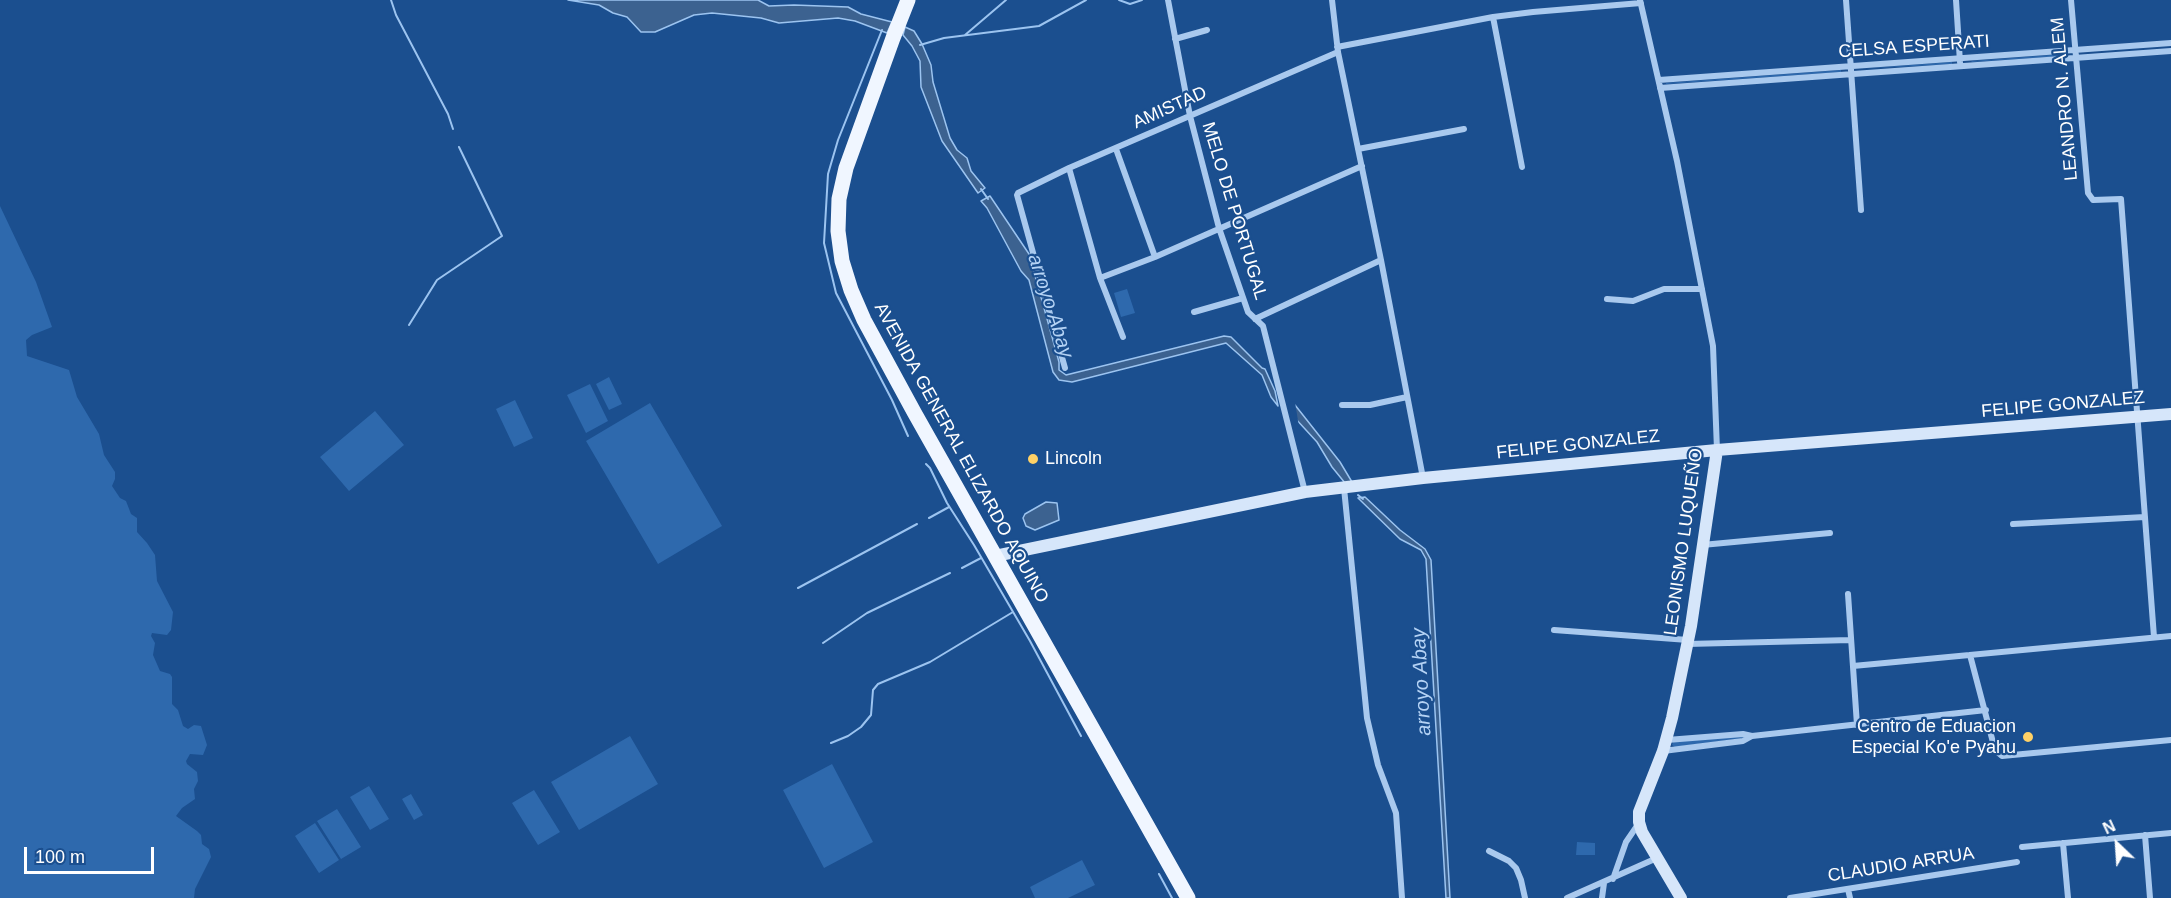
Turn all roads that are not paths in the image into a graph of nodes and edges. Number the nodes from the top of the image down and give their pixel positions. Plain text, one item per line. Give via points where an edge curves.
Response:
1 (908, 0) edge
2 (1168, 0) edge
3 (1332, 0) edge
4 (1846, 0) edge
5 (1956, 0) edge
6 (2071, 0) edge
7 (1640, 2) edge
8 (1493, 17) junction
9 (1207, 30) dead end
10 (1175, 39) junction
11 (2171, 43) edge
12 (1338, 49) junction
13 (2171, 51) edge
14 (2075, 54) junction
15 (1960, 62) junction
16 (1852, 66) junction
17 (1852, 74) junction
18 (1659, 80) junction
19 (1660, 88) junction
20 (1190, 116) junction
21 (1464, 129) dead end
22 (1358, 148) junction
23 (1116, 149) junction
24 (1362, 166) junction
25 (1522, 167) dead end
26 (1069, 168) junction
27 (1861, 210) dead end
28 (1220, 228) junction
29 (1155, 257) junction
30 (1381, 260) junction
31 (1100, 278) junction
32 (1702, 289) junction
33 (1243, 298) junction
34 (1607, 299) dead end
35 (1194, 312) dead end
36 (1255, 319) junction
37 (1123, 337) dead end
38 (1065, 368) dead end
39 (1407, 397) junction
40 (1342, 405) dead end
41 (2171, 414) edge
42 (2137, 417) junction
43 (1717, 450) junction
44 (1423, 478) junction
45 (1344, 488) junction
46 (1305, 492) junction
47 (2145, 517) junction
48 (2013, 524) dead end
49 (1830, 533) dead end
50 (1702, 545) junction
51 (995, 556) junction
52 (1848, 594) dead end
53 (1554, 630) dead end
54 (2171, 636) edge
55 (2154, 637) junction
56 (1851, 640) junction
57 (1687, 642) junction
58 (1970, 655) junction
59 (1852, 666) junction
60 (1986, 710) junction
61 (1857, 725) junction
62 (1752, 736) junction
63 (2171, 740) edge
64 (1665, 745) junction
65 (1639, 822) junction
66 (2171, 833) edge
67 (2145, 835) junction
68 (2063, 843) junction
69 (2022, 847) dead end
70 (1489, 851) dead end
71 (1658, 858) junction
72 (2017, 861) dead end
73 (1613, 879) junction
74 (1604, 883) junction
75 (1848, 889) junction
76 (1188, 898) edge
77 (1402, 898) edge
78 (1525, 898) edge
79 (1567, 898) edge
80 (1602, 898) edge
81 (1681, 898) edge
82 (1790, 898) edge
83 (1850, 898) edge
84 (2068, 898) edge
85 (2150, 898) edge

1 - 51 main road, AVENIDA GENERAL ELIZARDO AQUINO via 846,168 839,199 842,261 864,320
2 - 10 street, MELO DE PORTUGAL
3 - 12 street
4 - 16 street
5 - 15 street
6 - 14 street, LEANDRO N. ALEM
7 - 8 street, AMISTAD
7 - 18 street, LEONISMO LUQUEÑO
8 - 12 street, AMISTAD
8 - 25 street
9 - 10 street
10 - 20 street, MELO DE PORTUGAL
11 - 14 street, CELSA ESPERATI
12 - 20 street, AMISTAD
12 - 22 street
13 - 14 street, CELSA ESPERATI
14 - 15 street, CELSA ESPERATI
14 - 42 street, LEANDRO N. ALEM via 2089,195 2093,200 2121,199
15 - 16 street, CELSA ESPERATI
15 - 17 street, CELSA ESPERATI
16 - 17 street
16 - 18 street, CELSA ESPERATI
17 - 19 street, CELSA ESPERATI
17 - 27 street
18 - 19 street, LEONISMO LUQUEÑO
19 - 32 street, LEONISMO LUQUEÑO
20 - 23 street, AMISTAD
20 - 28 street, MELO DE PORTUGAL
21 - 22 street
22 - 24 street
23 - 26 street, AMISTAD
23 - 29 street
24 - 28 street
24 - 30 street
26 - 31 street
26 - 38 street, AMISTAD via 1017,195
28 - 29 street
28 - 33 street, MELO DE PORTUGAL
29 - 31 street
30 - 36 street
30 - 39 street
31 - 37 street
32 - 34 street via 1664,289 1633,301
32 - 43 street, LEONISMO LUQUEÑO via 1713,346
33 - 35 street
33 - 36 street, MELO DE PORTUGAL
36 - 46 street, MELO DE PORTUGAL via 1263,326
39 - 40 street via 1370,405
39 - 44 street
41 - 42 street, FELIPE GONZALEZ
42 - 43 street, FELIPE GONZALEZ
42 - 47 street
43 - 44 street, FELIPE GONZALEZ
43 - 50 street, LEONISMO LUQUEÑO
44 - 45 street, FELIPE GONZALEZ
45 - 46 street, FELIPE GONZALEZ
45 - 77 street via 1367,718 1378,765 1396,813
46 - 51 street, FELIPE GONZALEZ
47 - 48 street
47 - 55 street
49 - 50 street
50 - 57 street, LEONISMO LUQUEÑO
51 - 76 main road, AVENIDA GENERAL ELIZARDO AQUINO
52 - 56 street
53 - 57 street
54 - 55 street
55 - 58 street
56 - 57 street
56 - 59 street
57 - 64 street, LEONISMO LUQUEÑO
58 - 59 street
58 - 60 street
59 - 61 street
60 - 61 street
60 - 63 street via 1995,750 2002,756
61 - 62 street
62 - 64 street
62 - 64 street via 1743,741
64 - 65 street, LEONISMO LUQUEÑO via 1643,799
65 - 71 street
65 - 73 street via 1626,842
66 - 67 street
67 - 68 street
67 - 85 street
68 - 69 street
68 - 84 street
70 - 78 street via 1516,867
71 - 73 street
71 - 81 street
72 - 75 street, CLAUDIO ARRUA
73 - 74 street
74 - 79 street
74 - 80 street
75 - 82 street, CLAUDIO ARRUA
75 - 83 street

